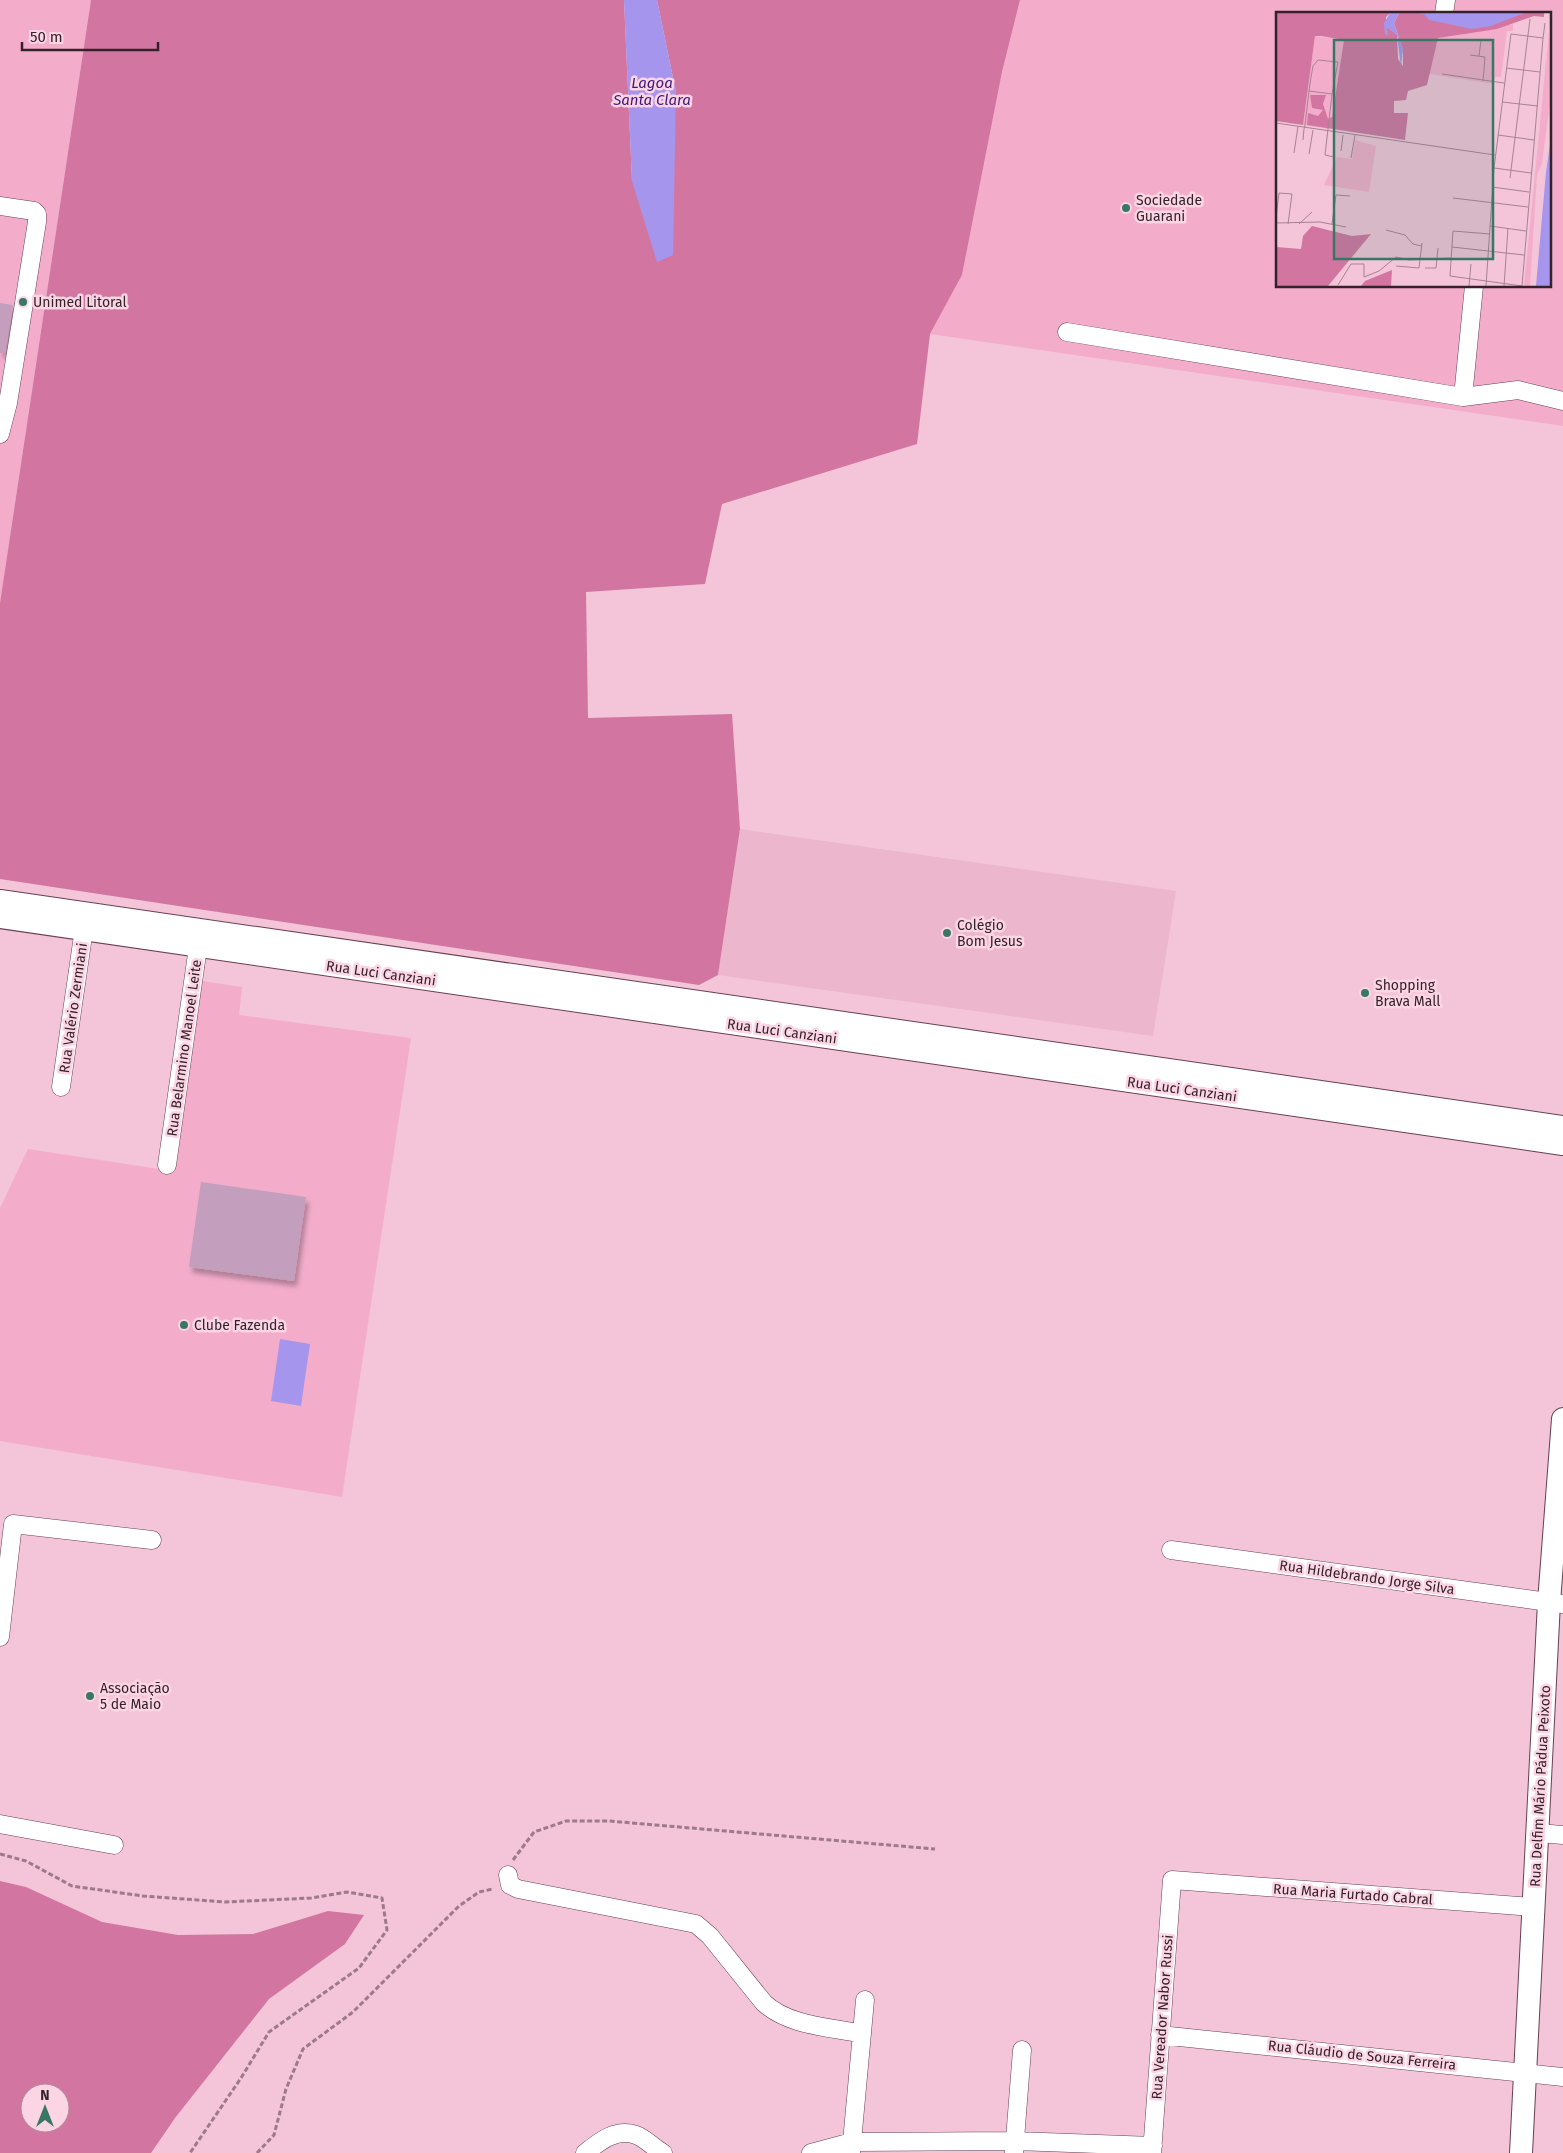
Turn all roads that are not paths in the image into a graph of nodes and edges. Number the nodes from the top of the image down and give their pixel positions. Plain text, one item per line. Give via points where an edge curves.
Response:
1 (0, 206) edge
2 (1474, 288) edge
3 (1066, 332) dead end
4 (1463, 397) junction
5 (1563, 401) edge
6 (0, 434) edge
7 (0, 901) edge
8 (0, 917) edge
9 (84, 930) junction
10 (199, 938) junction
11 (61, 1087) dead end
12 (1563, 1128) edge
13 (1563, 1144) edge
14 (167, 1165) dead end
15 (1563, 1418) edge
16 (1562, 1449) edge
17 (152, 1540) dead end
18 (1171, 1550) dead end
19 (1556, 1603) edge
20 (0, 1637) edge
21 (0, 1824) edge
22 (1538, 1832) junction
23 (1563, 1835) edge
24 (114, 1845) dead end
25 (509, 1880) road end
26 (1172, 1880) joint
27 (1534, 1907) junction
28 (865, 2000) dead end
29 (862, 2034) junction
30 (1160, 2035) junction
31 (1022, 2050) dead end
32 (1527, 2072) junction
33 (1563, 2077) edge
34 (851, 2147) edge
35 (1014, 2147) edge
36 (1153, 2149) edge
37 (585, 2153) edge
38 (663, 2153) edge
39 (811, 2153) edge
40 (1521, 2153) edge

1 - 6 street via 34,211 37,222 8,403
2 - 4 street
3 - 4 street
4 - 5 street via 1518,390
7 - 10 main road, Rua Luci Canziani
8 - 9 main road, Rua Luci Canziani
9 - 10 main road, Rua Luci Canziani
9 - 11 street, Rua Valério Zermiani
10 - 12 main road, Rua Luci Canziani
10 - 13 main road, Rua Luci Canziani
10 - 14 street, Rua Belarmino Manoel Leite
15 - 16 main road, Rua Delfim Mário Pádua Peixoto
16 - 19 main road, Rua Delfim Mário Pádua Peixoto
17 - 20 street via 13,1524
18 - 19 street, Rua Hildebrando Jorge Silva
19 - 22 main road, Rua Delfim Mário Pádua Peixoto
21 - 24 street
22 - 23 street
22 - 27 main road, Rua Delfim Mário Pádua Peixoto
25 - 29 street via 518,1889 696,1924 710,1936 774,2013 790,2020
26 - 27 street, Rua Maria Furtado Cabral
26 - 30 street, Rua Vereador Nabor Russi
27 - 32 main road, Rua Delfim Mário Pádua Peixoto
28 - 29 street
29 - 34 street
30 - 32 street, Rua Cláudio de Souza Ferreira
30 - 36 street, Rua Vereador Nabor Russi
31 - 35 street
32 - 33 street, Rua Cláudio de Souza Ferreira
32 - 40 main road, Rua Delfim Mário Pádua Peixoto
34 - 35 street
34 - 39 street
35 - 36 street
37 - 38 street via 602,2140 624,2133 637,2135

